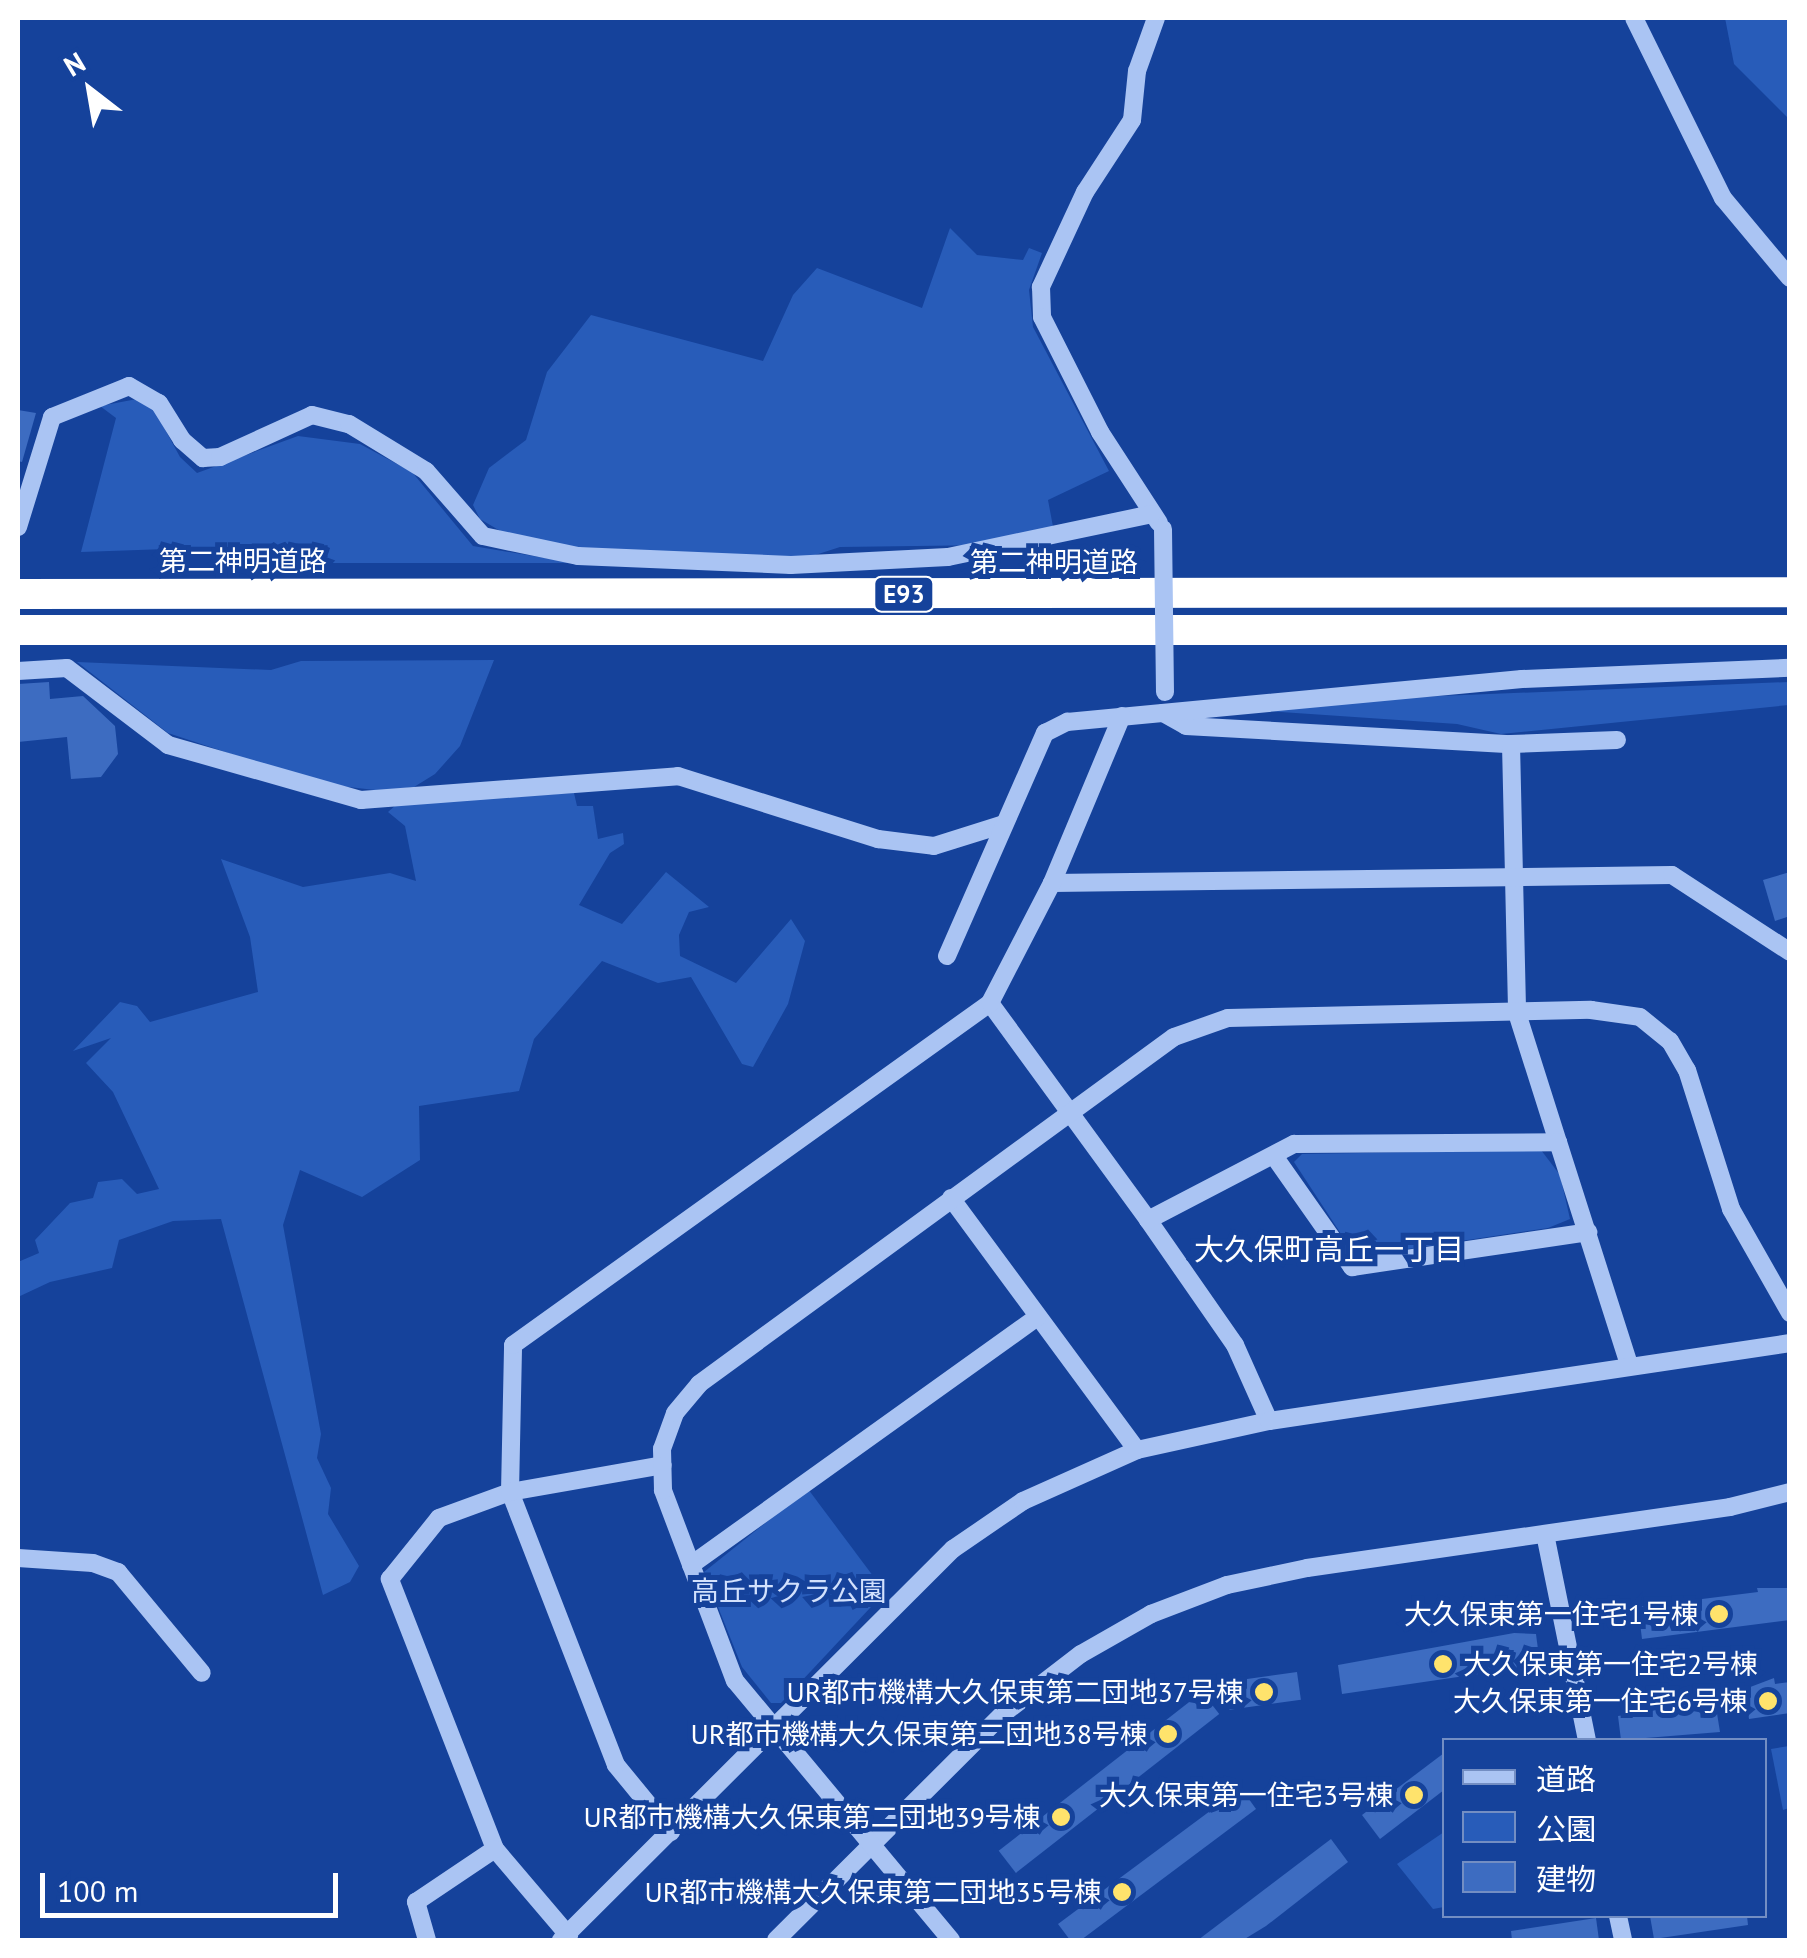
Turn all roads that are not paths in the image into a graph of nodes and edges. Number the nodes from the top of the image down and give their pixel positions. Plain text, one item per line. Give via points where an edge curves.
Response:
1 (1156, 18) edge
2 (1634, 18) edge
3 (1790, 278) edge
4 (1158, 521) junction
5 (18, 527) edge
6 (1790, 592) edge
7 (18, 594) edge
8 (18, 630) edge
9 (1790, 630) edge
10 (1790, 668) edge
11 (18, 671) edge
12 (1163, 714) junction
13 (1122, 716) junction
14 (1616, 740) dead end
15 (1511, 744) junction
16 (1004, 824) junction
17 (1512, 877) junction
18 (1052, 884) junction
19 (1790, 952) edge
20 (947, 956) dead end
21 (990, 1004) junction
22 (1516, 1013) junction
23 (1068, 1114) junction
24 (1558, 1142) junction
25 (1274, 1156) junction
26 (951, 1198) junction
27 (1148, 1220) junction
28 (1588, 1232) junction
29 (1790, 1314) edge
30 (1037, 1317) junction
31 (1790, 1343) edge
32 (1630, 1364) junction
33 (1268, 1421) junction
34 (1136, 1450) junction
35 (663, 1465) junction
36 (510, 1492) junction
37 (1790, 1492) edge
38 (1545, 1534) junction
39 (18, 1558) edge
40 (691, 1565) junction
41 (202, 1673) dead end
42 (775, 1728) junction
43 (1587, 1738) edge
44 (671, 1832) junction
45 (873, 1847) junction
46 (495, 1850) junction
47 (565, 1938) edge
48 (427, 1940) edge
49 (776, 1940) edge
50 (950, 1940) edge

1 - 4 street via 1137,71 1132,120 1086,192 1041,287 1042,317 1100,432
2 - 3 street via 1722,198
4 - 5 street via 948,556 773,565 578,556 483,536 426,471 349,424 312,415 203,458 182,440 159,402 129,386 52,417
4 - 12 street, bridge
6 - 7 highway, 第二神明道路 / E93
8 - 9 highway, E93
10 - 12 street via 1522,679 1218,703
11 - 16 street via 67,668 168,745 360,800 678,776 878,839 934,846
12 - 13 street
12 - 15 street via 1186,726
13 - 16 street via 1067,722 1046,733
13 - 18 street
14 - 15 street
15 - 17 street
16 - 20 street
17 - 18 street
17 - 19 street via 1672,875
17 - 22 street
18 - 21 street
21 - 23 street
21 - 36 street via 513,1345
22 - 23 street via 1228,1018 1174,1037
22 - 24 street
22 - 29 street via 1616,1010 1640,1017 1670,1041 1688,1070 1730,1209
23 - 26 street
23 - 27 street
24 - 25 street via 1294,1144
24 - 28 street
25 - 27 street
25 - 28 street via 1352,1267
26 - 30 street
26 - 35 street via 699,1384 674,1414
27 - 33 street via 1234,1345
28 - 32 street
30 - 34 street
30 - 40 street
31 - 32 street
32 - 33 street
33 - 34 street
34 - 42 street via 1023,1501 953,1549
35 - 36 street
35 - 40 street via 664,1490
36 - 44 street via 616,1765
36 - 46 street via 439,1518 390,1580
37 - 38 street
38 - 43 street
38 - 45 street via 1291,1572 1227,1585 1151,1614 1081,1654 1004,1713
39 - 41 street via 93,1562 118,1572
40 - 42 street via 736,1681
42 - 44 street
42 - 45 street
44 - 47 street
45 - 49 street
45 - 50 street
46 - 47 street
46 - 48 street via 416,1902

